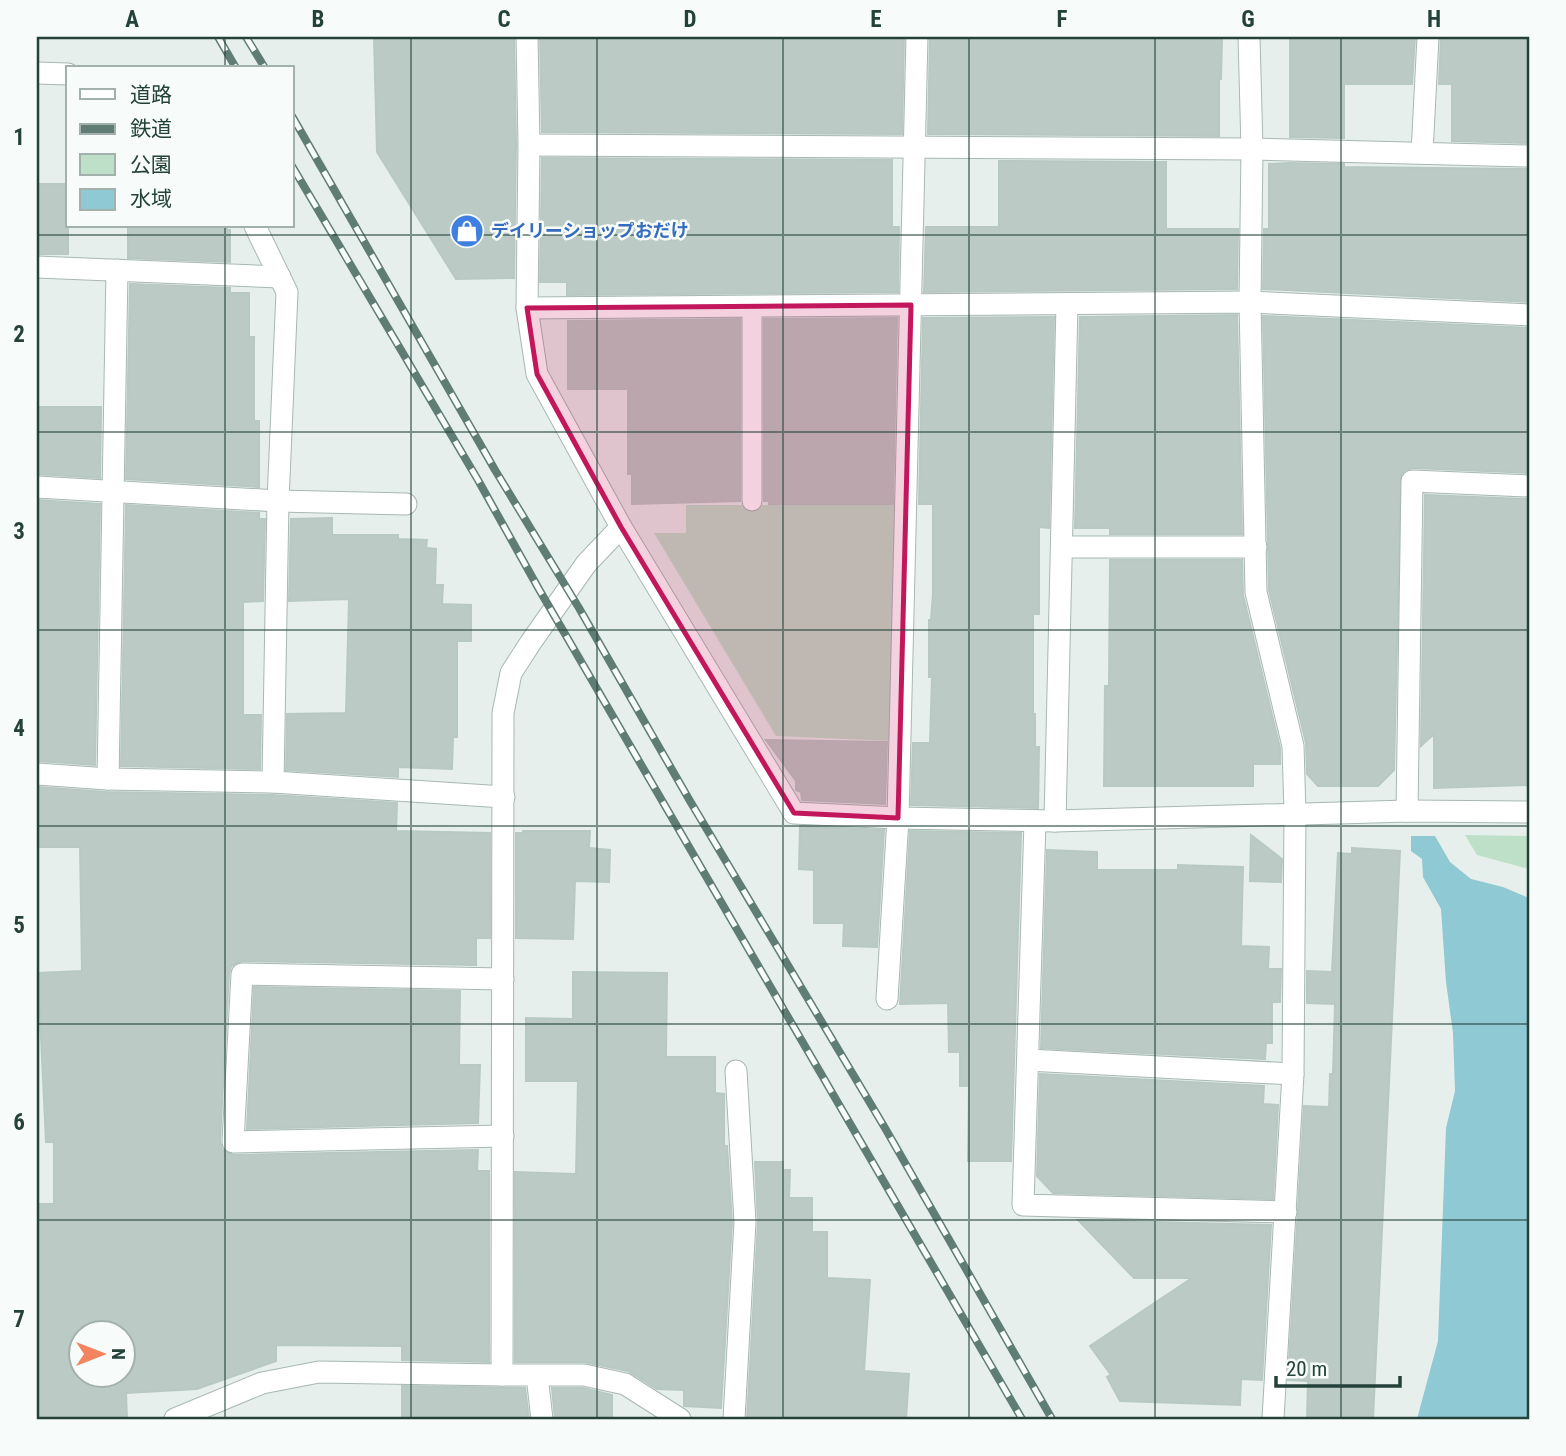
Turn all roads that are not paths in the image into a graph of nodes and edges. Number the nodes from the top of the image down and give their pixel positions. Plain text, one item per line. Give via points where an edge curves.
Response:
1 (527, 37) edge
2 (917, 37) edge
3 (1249, 37) edge
4 (1428, 37) edge
5 (37, 73) edge
6 (66, 74) edge
7 (529, 145) junction
8 (915, 147) junction
9 (1252, 149) junction
10 (1422, 153) junction
11 (1529, 156) edge
12 (256, 228) edge
13 (37, 267) edge
14 (117, 270) junction
15 (280, 277) junction
16 (1250, 302) junction
17 (1067, 304) junction
18 (911, 305) junction
19 (752, 306) junction
20 (527, 308) junction
21 (1529, 315) edge
22 (1529, 485) edge
23 (37, 486) edge
24 (115, 491) junction
25 (278, 501) junction
26 (752, 501) dead end
27 (406, 504) dead end
28 (621, 527) junction
29 (1062, 547) junction
30 (1256, 547) junction
31 (37, 774) edge
32 (108, 779) junction
33 (273, 782) junction
34 (504, 797) junction
35 (1407, 811) junction
36 (1529, 812) edge
37 (1295, 813) junction
38 (898, 818) junction
39 (1045, 821) junction
40 (503, 979) junction
41 (887, 999) dead end
42 (1028, 1060) junction
43 (736, 1071) dead end
44 (1293, 1074) junction
45 (503, 1136) junction
46 (1286, 1212) junction
47 (502, 1375) junction
48 (537, 1376) junction
49 (175, 1419) edge
50 (542, 1419) edge
51 (680, 1419) edge
52 (734, 1419) edge
53 (1273, 1419) edge

1 - 7 street
2 - 8 street
3 - 9 street
4 - 10 street
5 - 6 street
7 - 8 street
7 - 20 street
8 - 9 street
8 - 18 street
9 - 10 street
9 - 16 street
10 - 11 street
12 - 15 street
13 - 14 street
14 - 15 street
14 - 24 street
15 - 25 street via 288,292
16 - 17 street
16 - 21 street
16 - 30 street
17 - 18 street
17 - 29 street
18 - 19 street
18 - 38 street
19 - 20 street
19 - 26 lane
20 - 28 street via 537,374
22 - 35 street via 1412,481
23 - 24 street
24 - 25 street
24 - 32 street
25 - 27 street
25 - 33 street
28 - 34 street via 586,564 511,673 503,713
28 - 38 street via 794,813
29 - 30 street
29 - 39 street
30 - 37 street via 1256,592 1293,746
31 - 32 street
32 - 33 street
33 - 34 street
34 - 40 street
35 - 36 street
35 - 37 street
37 - 39 street
37 - 44 street
38 - 39 street
38 - 41 street
39 - 42 street
40 - 45 street
40 - 45 street via 242,974 233,1142
42 - 44 street
42 - 46 street via 1023,1205
43 - 52 street via 746,1222
44 - 46 street
45 - 47 street
46 - 53 street
47 - 48 street
47 - 49 street via 319,1372 262,1383
48 - 50 street
48 - 51 street via 584,1375 625,1384

